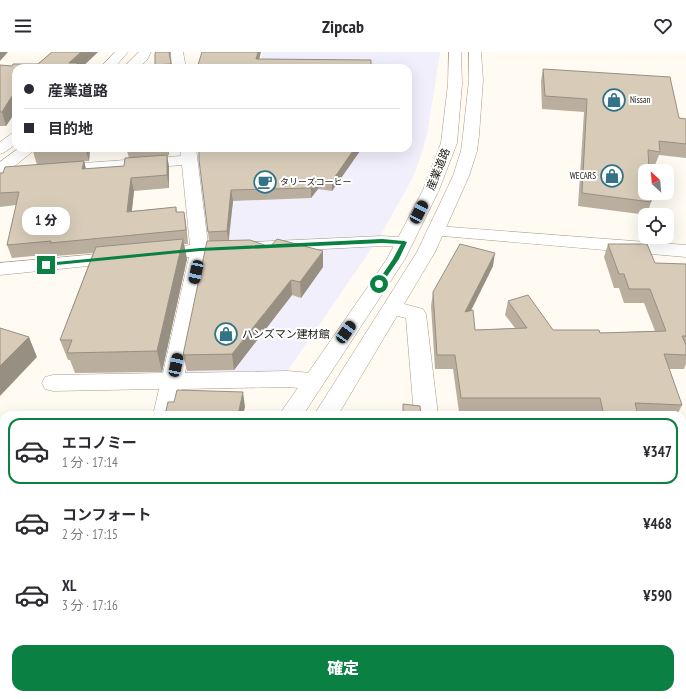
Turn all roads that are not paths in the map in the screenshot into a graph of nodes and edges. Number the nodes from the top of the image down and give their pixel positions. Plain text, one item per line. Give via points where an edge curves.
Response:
1 (122, 52) edge
2 (145, 52) edge
3 (178, 52) edge
4 (455, 52) edge
5 (475, 52) edge
6 (111, 64) edge
7 (134, 64) edge
8 (179, 64) edge
9 (12, 141) edge
10 (0, 149) edge
11 (24, 152) edge
12 (189, 154) edge
13 (0, 170) edge
14 (0, 174) edge
15 (437, 231) junction
16 (404, 242) junction
17 (200, 250) junction
18 (686, 251) edge
19 (0, 269) edge
20 (393, 308) junction
21 (172, 381) junction
22 (312, 381) junction
23 (53, 383) dead end
24 (166, 411) edge
25 (293, 411) edge
26 (329, 411) edge
27 (426, 411) edge

1 - 6 main road
2 - 7 main road
3 - 8 main road
4 - 16 main road, 産業道路 via 455,84 449,143 431,190
5 - 15 main road, 産業道路 via 476,80 469,151
9 - 10 main road
11 - 13 main road
12 - 14 main road
12 - 17 main road
15 - 18 main road
15 - 20 main road, 産業道路
16 - 17 main road
16 - 22 main road, 産業道路 via 396,259
17 - 19 main road
17 - 21 main road
20 - 26 main road, 産業道路
20 - 27 main road via 416,314
21 - 22 main road via 287,378
21 - 23 main road
21 - 24 main road
22 - 25 main road, 産業道路

